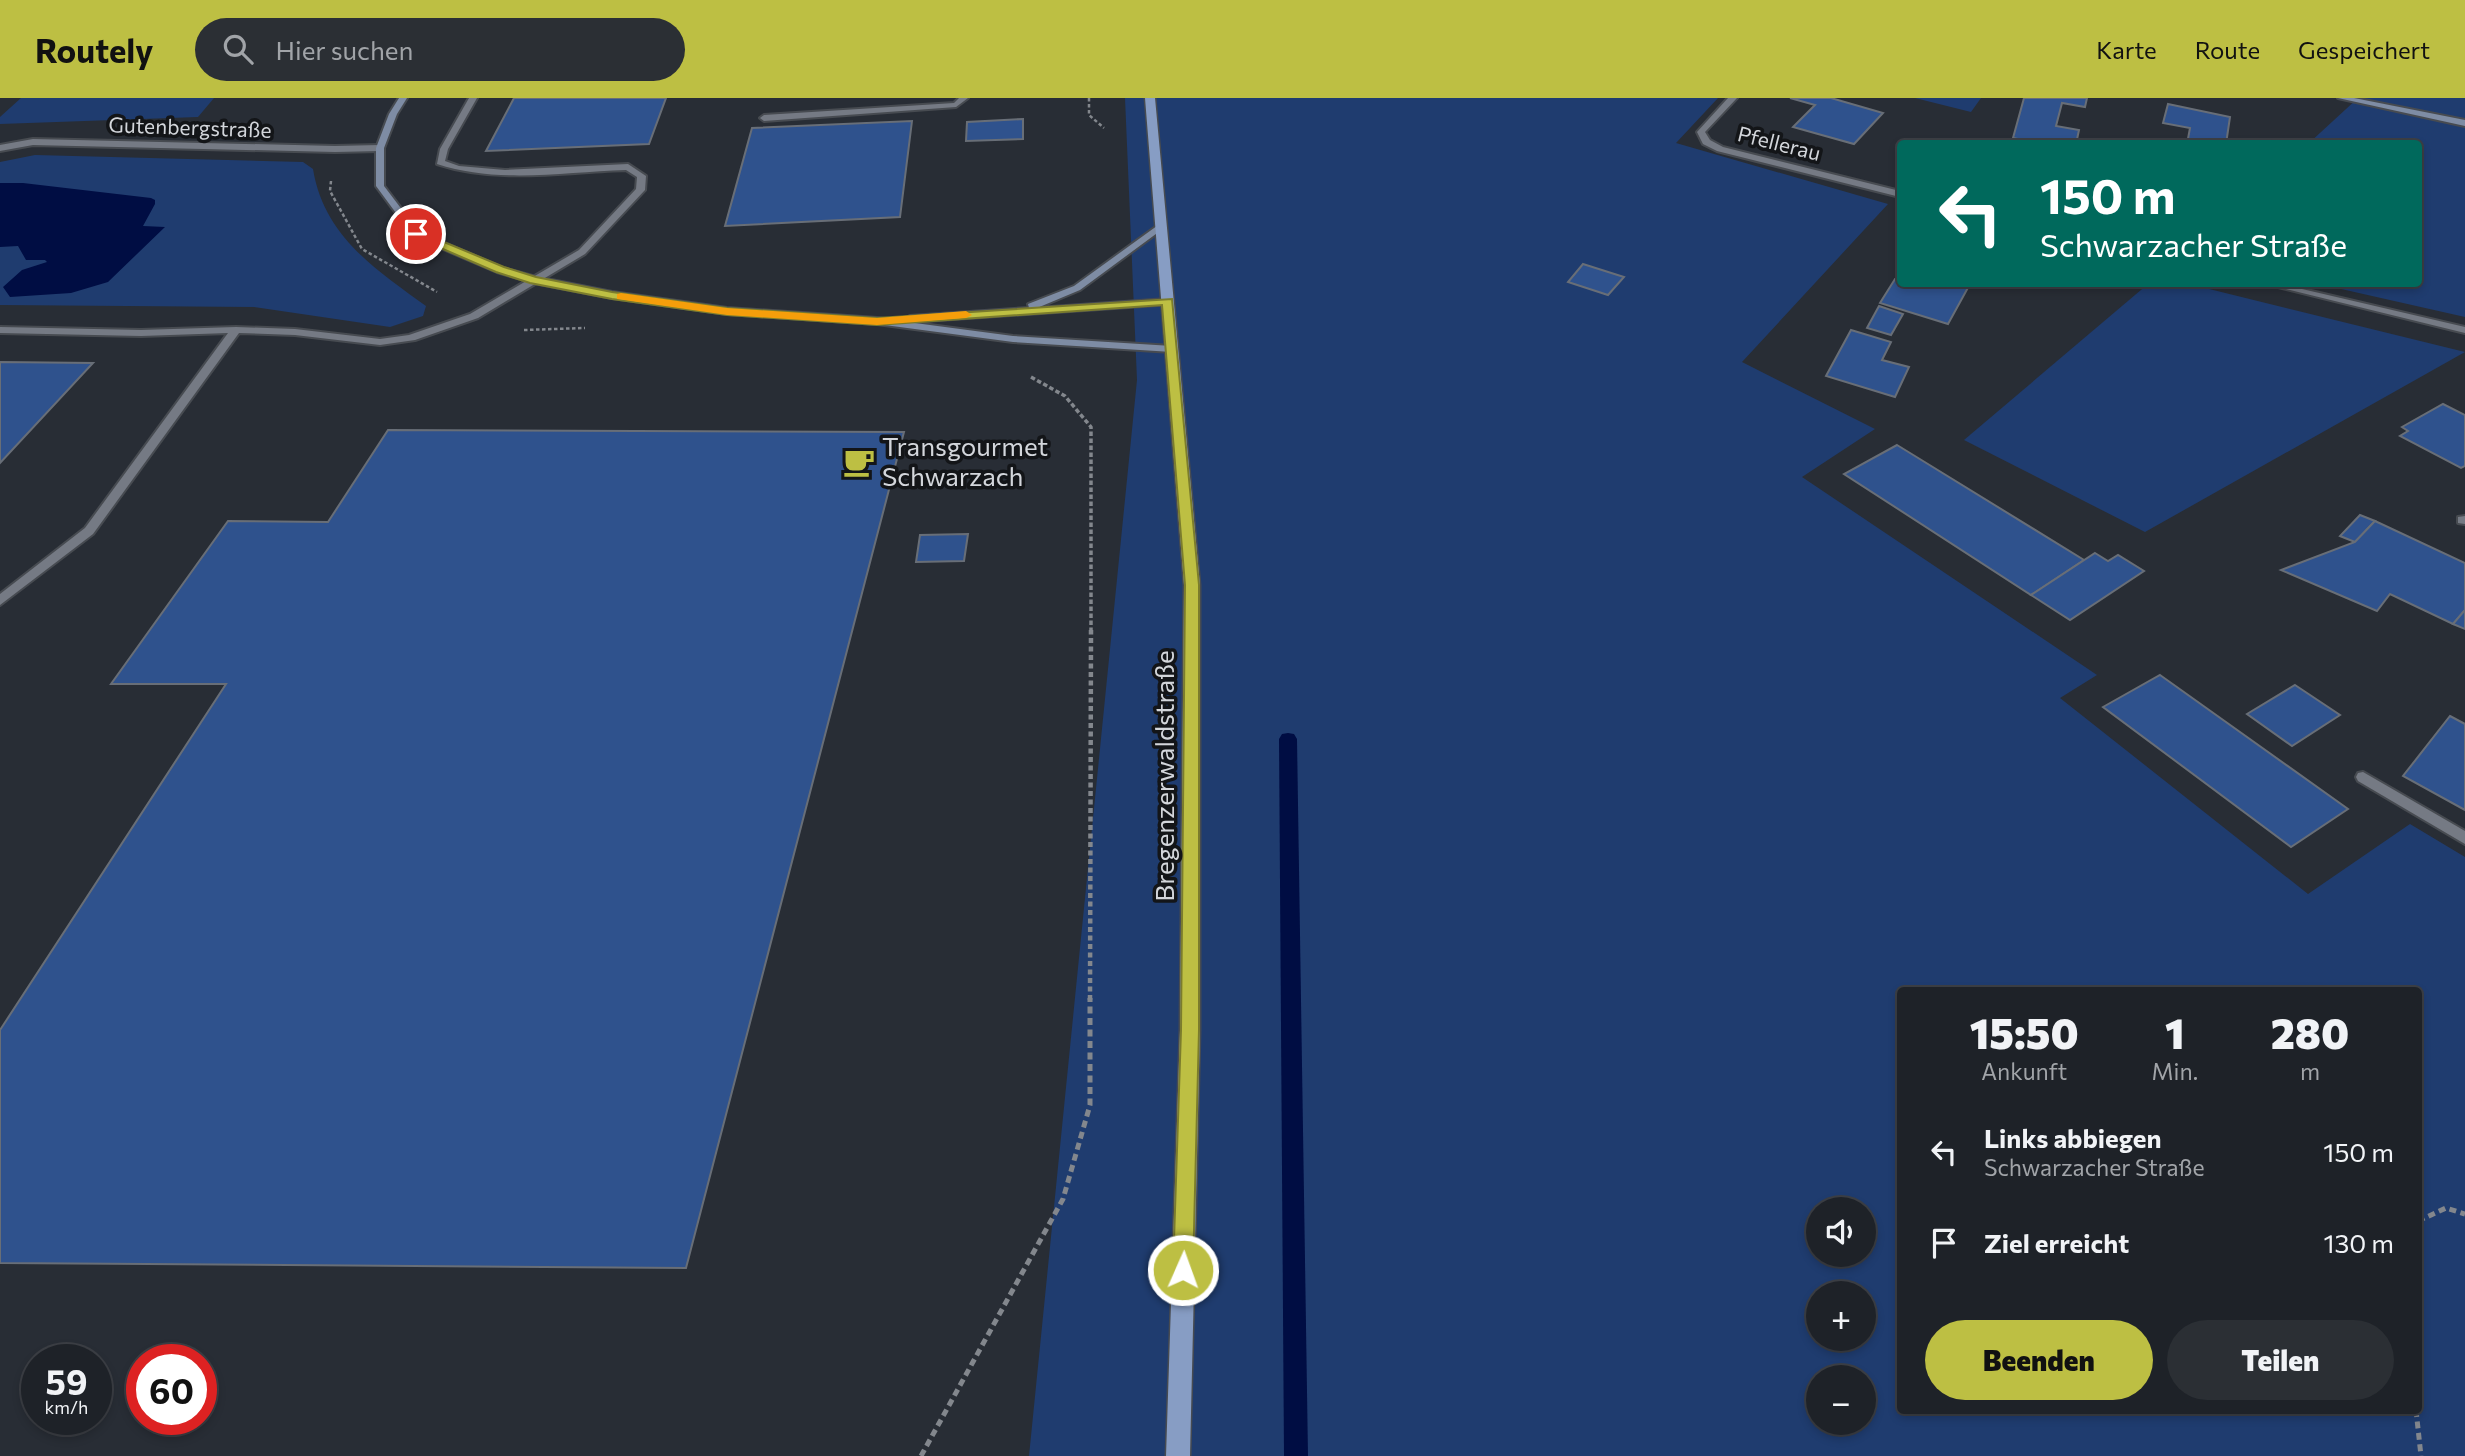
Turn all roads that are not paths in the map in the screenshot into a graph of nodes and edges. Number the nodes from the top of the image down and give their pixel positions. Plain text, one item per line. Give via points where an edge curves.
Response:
1 (403, 98) edge
2 (473, 98) edge
3 (964, 98) edge
4 (1150, 98) edge
5 (1733, 98) edge
6 (2342, 98) edge
7 (764, 118) dead end
8 (2465, 123) edge
9 (0, 148) edge
10 (380, 148) junction
11 (1897, 193) edge
12 (1161, 226) junction
13 (534, 280) junction
14 (2284, 287) edge
15 (1168, 302) junction
16 (1021, 311) junction
17 (877, 321) junction
18 (0, 330) edge
19 (236, 330) junction
20 (2465, 330) edge
21 (1172, 349) junction
22 (0, 601) edge
23 (2363, 777) dead end
24 (2465, 838) edge
25 (1178, 1456) edge

1 - 10 main road
2 - 13 street via 440,162 457,170 628,167 642,176 640,190 582,252
3 - 7 street via 956,105
4 - 12 main road, Bregenzerwaldstraße
5 - 11 street, Pfellerau via 1701,132 1706,142
6 - 8 main road
9 - 10 street, Gutenbergstraße via 33,142
10 - 13 main road via 380,186 416,234
12 - 15 main road, Bregenzerwaldstraße
12 - 16 main road via 1077,288
13 - 17 main road via 727,312
13 - 19 street via 474,316 411,338 380,342
14 - 20 street
15 - 16 main road
15 - 21 main road, Bregenzerwaldstraße
16 - 17 main road
17 - 21 main road via 1013,339
18 - 19 street
19 - 22 street via 89,531
21 - 25 main road, Bregenzerwaldstraße via 1192,585 1190,1030
23 - 24 street

